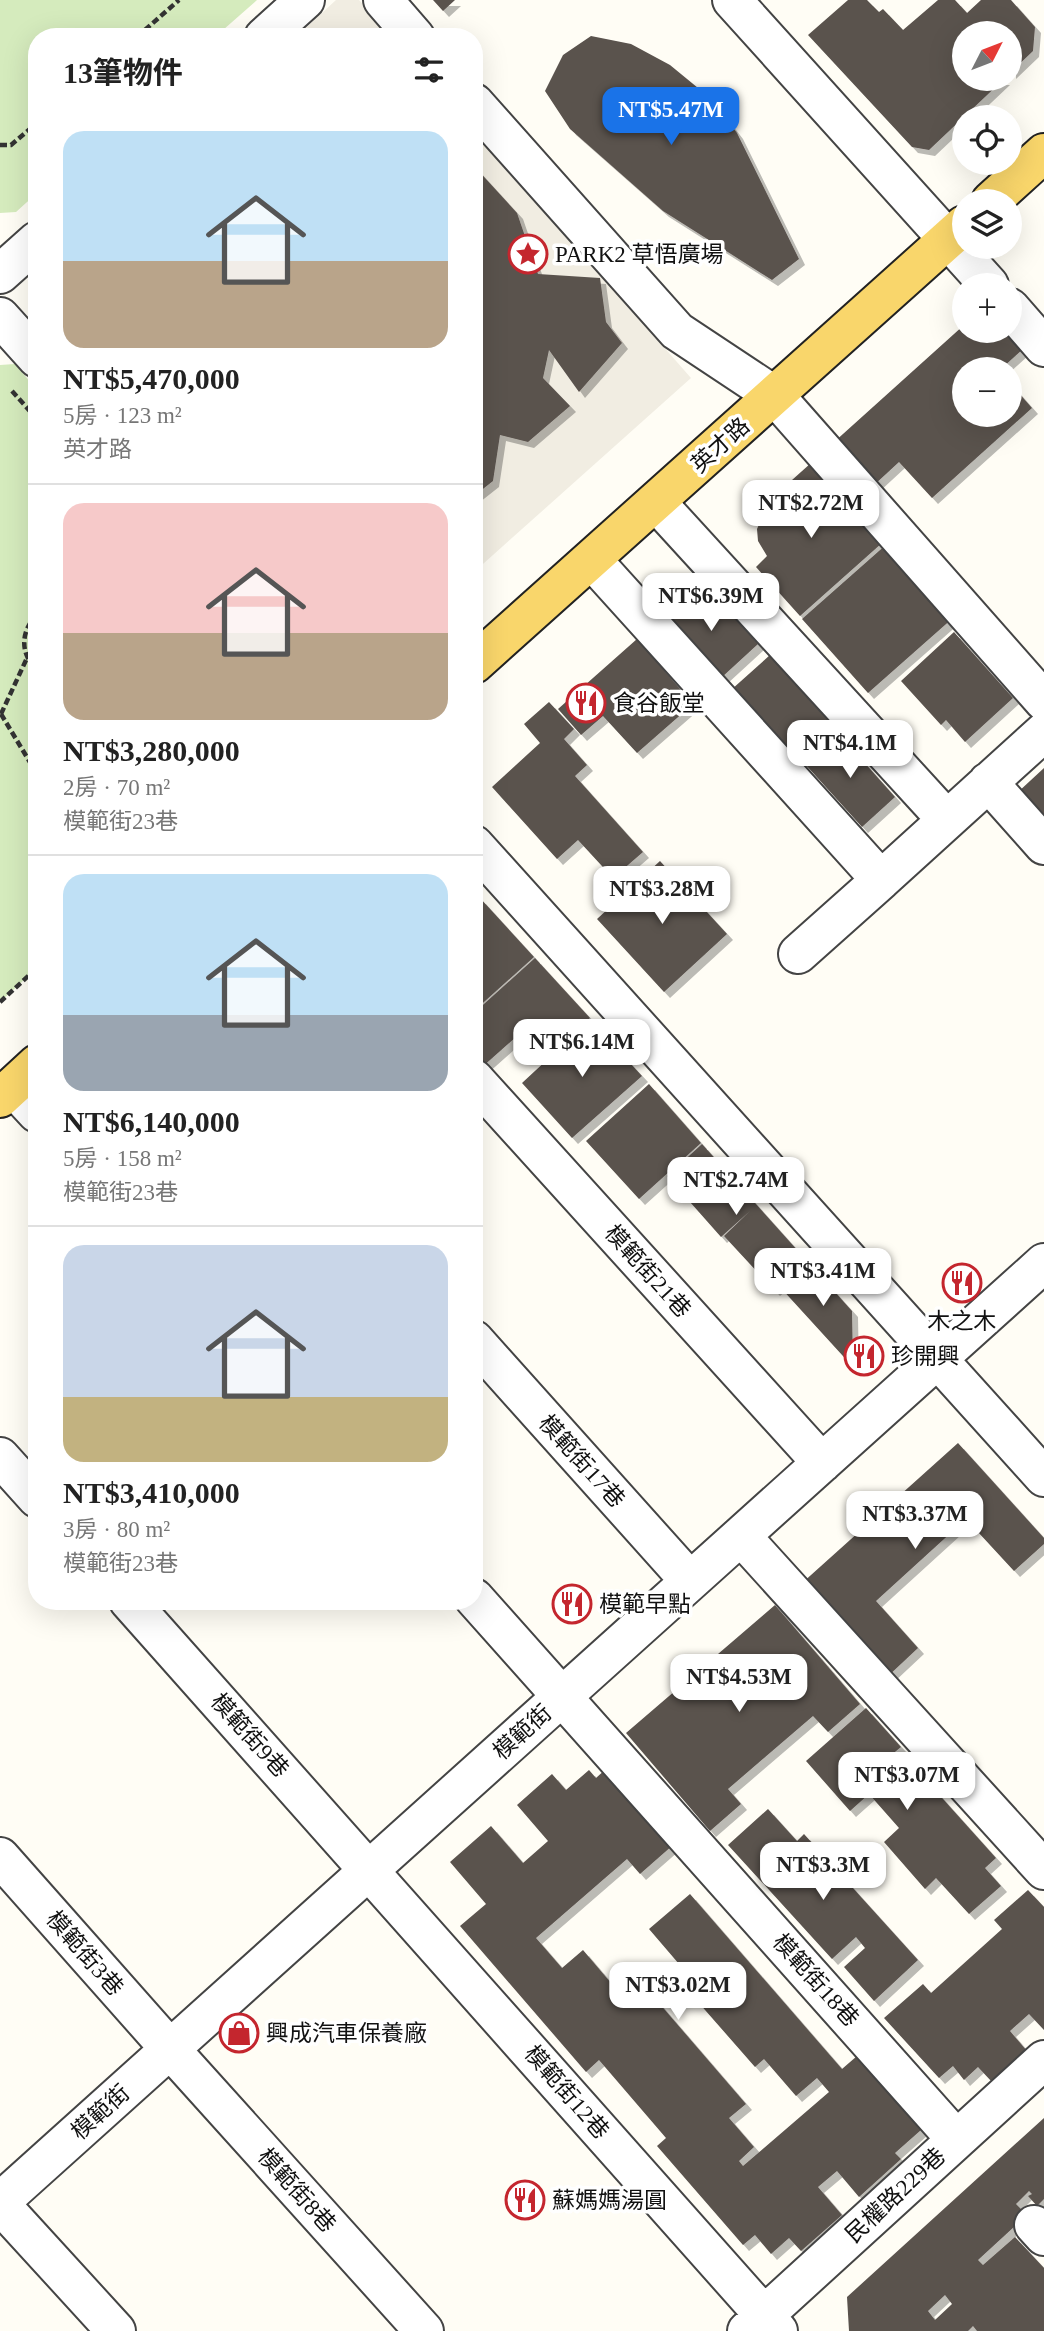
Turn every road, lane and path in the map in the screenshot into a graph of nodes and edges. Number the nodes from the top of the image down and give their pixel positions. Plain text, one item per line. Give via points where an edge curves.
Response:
1 (179, 0) edge
2 (305, 0) edge
3 (383, 0) edge
4 (732, 0) edge
5 (147, 28) edge
6 (274, 28) edge
7 (407, 28) edge
8 (483, 113) edge
9 (28, 131) edge
10 (0, 145) edge
11 (1044, 153) edge
12 (1004, 189) edge
13 (952, 228) edge
14 (952, 236) edge
15 (28, 249) edge
16 (0, 274) edge
17 (0, 317) edge
18 (1022, 322) edge
19 (1044, 347) edge
20 (28, 348) edge
21 (9, 388) dead end
22 (775, 396) junction
23 (28, 409) edge
24 (656, 502) junction
25 (592, 560) junction
26 (28, 625) edge
27 (483, 656) edge
28 (27, 658) joint
29 (1044, 701) edge
30 (1, 714) edge
31 (1044, 732) edge
32 (28, 759) edge
33 (988, 782) junction
34 (947, 820) junction
35 (1044, 845) edge
36 (483, 855) edge
37 (881, 880) junction
38 (798, 954) dead end
39 (28, 976) edge
40 (0, 1002) edge
41 (483, 1089) edge
42 (1044, 1263) edge
43 (483, 1350) edge
44 (936, 1360) junction
45 (0, 1457) edge
46 (822, 1463) junction
47 (1044, 1477) edge
48 (28, 1488) edge
49 (741, 1536) junction
50 (691, 1581) junction
51 (483, 1608) edge
52 (137, 1610) edge
53 (562, 1696) junction
54 (0, 1857) edge
55 (370, 1869) junction
56 (1044, 1870) edge
57 (170, 2049) junction
58 (1044, 2060) edge
59 (956, 2139) junction
60 (0, 2203) edge
61 (763, 2326) edge
62 (116, 2331) edge
63 (424, 2331) edge

1 - 5 path
2 - 6 street
3 - 7 street
4 - 13 street
8 - 22 street via 677,331
9 - 10 path via 11,145
11 - 12 main road
14 - 22 main road, 英才路
15 - 16 street
17 - 20 street
18 - 19 street
21 - 23 path
22 - 24 main road, 英才路
22 - 29 street
24 - 25 main road, 英才路
24 - 34 street
25 - 27 main road, 英才路
25 - 37 street
26 - 28 path via 23,646
28 - 30 path
30 - 32 path
31 - 33 street
33 - 34 street
33 - 35 street
34 - 37 street
36 - 44 street
37 - 38 street
39 - 40 path
41 - 46 street, 模範街21巷
42 - 44 street, 模範街
43 - 50 street, 模範街17巷
44 - 46 street, 模範街
44 - 47 street
45 - 48 street
46 - 49 street, 模範街
49 - 50 street, 模範街
49 - 56 street
50 - 53 street, 模範街
51 - 53 street, 模範街18巷
52 - 55 street, 模範街9巷
53 - 55 street, 模範街
53 - 59 street, 模範街18巷
54 - 57 street, 模範街3巷
55 - 57 street, 模範街
55 - 61 street, 模範街12巷
57 - 60 street, 模範街
57 - 63 street, 模範街8巷
58 - 59 street, 民權路229巷
59 - 61 street, 民權路229巷
60 - 62 street

